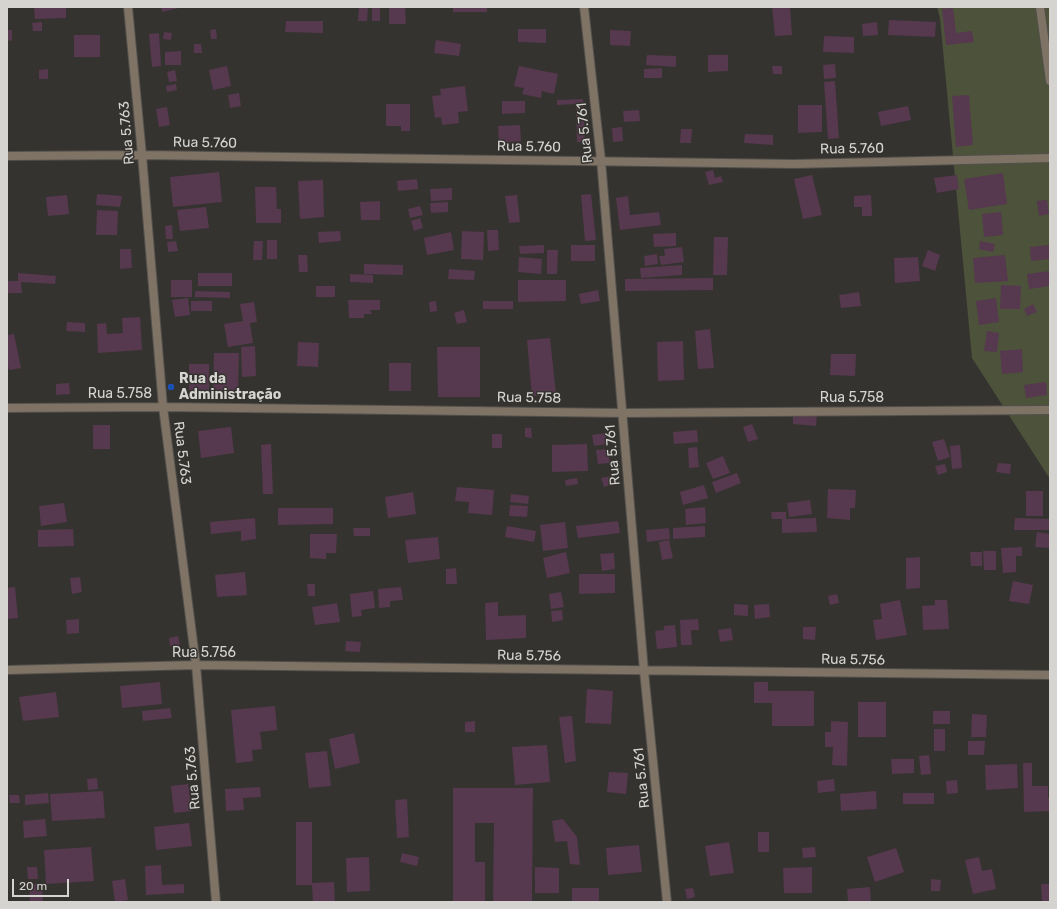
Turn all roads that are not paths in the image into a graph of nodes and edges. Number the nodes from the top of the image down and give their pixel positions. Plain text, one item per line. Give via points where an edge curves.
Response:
1 (128, 7) edge
2 (584, 7) edge
3 (1040, 7) edge
4 (1050, 81) edge
5 (142, 155) junction
6 (7, 156) edge
7 (1050, 158) edge
8 (601, 160) junction
9 (163, 407) junction
10 (7, 408) edge
11 (1050, 410) edge
12 (623, 412) junction
13 (196, 665) junction
14 (7, 670) edge
15 (644, 671) junction
16 (1050, 675) edge
17 (216, 902) edge
18 (667, 902) edge

1 - 5 street, Rua 5.763
2 - 8 street, Rua 5.761
3 - 4 street
5 - 6 street, Rua 5.760
5 - 8 street, Rua 5.760
5 - 9 street, Rua 5.763
7 - 8 street, Rua 5.760 via 794,164
8 - 12 street, Rua 5.761
9 - 10 street, Rua 5.758
9 - 12 street, Rua 5.758
9 - 13 street, Rua 5.763
11 - 12 street, Rua 5.758
12 - 15 street, Rua 5.761
13 - 14 street, Rua 5.756
13 - 15 street, Rua 5.756
13 - 17 street, Rua 5.763
15 - 16 street, Rua 5.756
15 - 18 street, Rua 5.761

